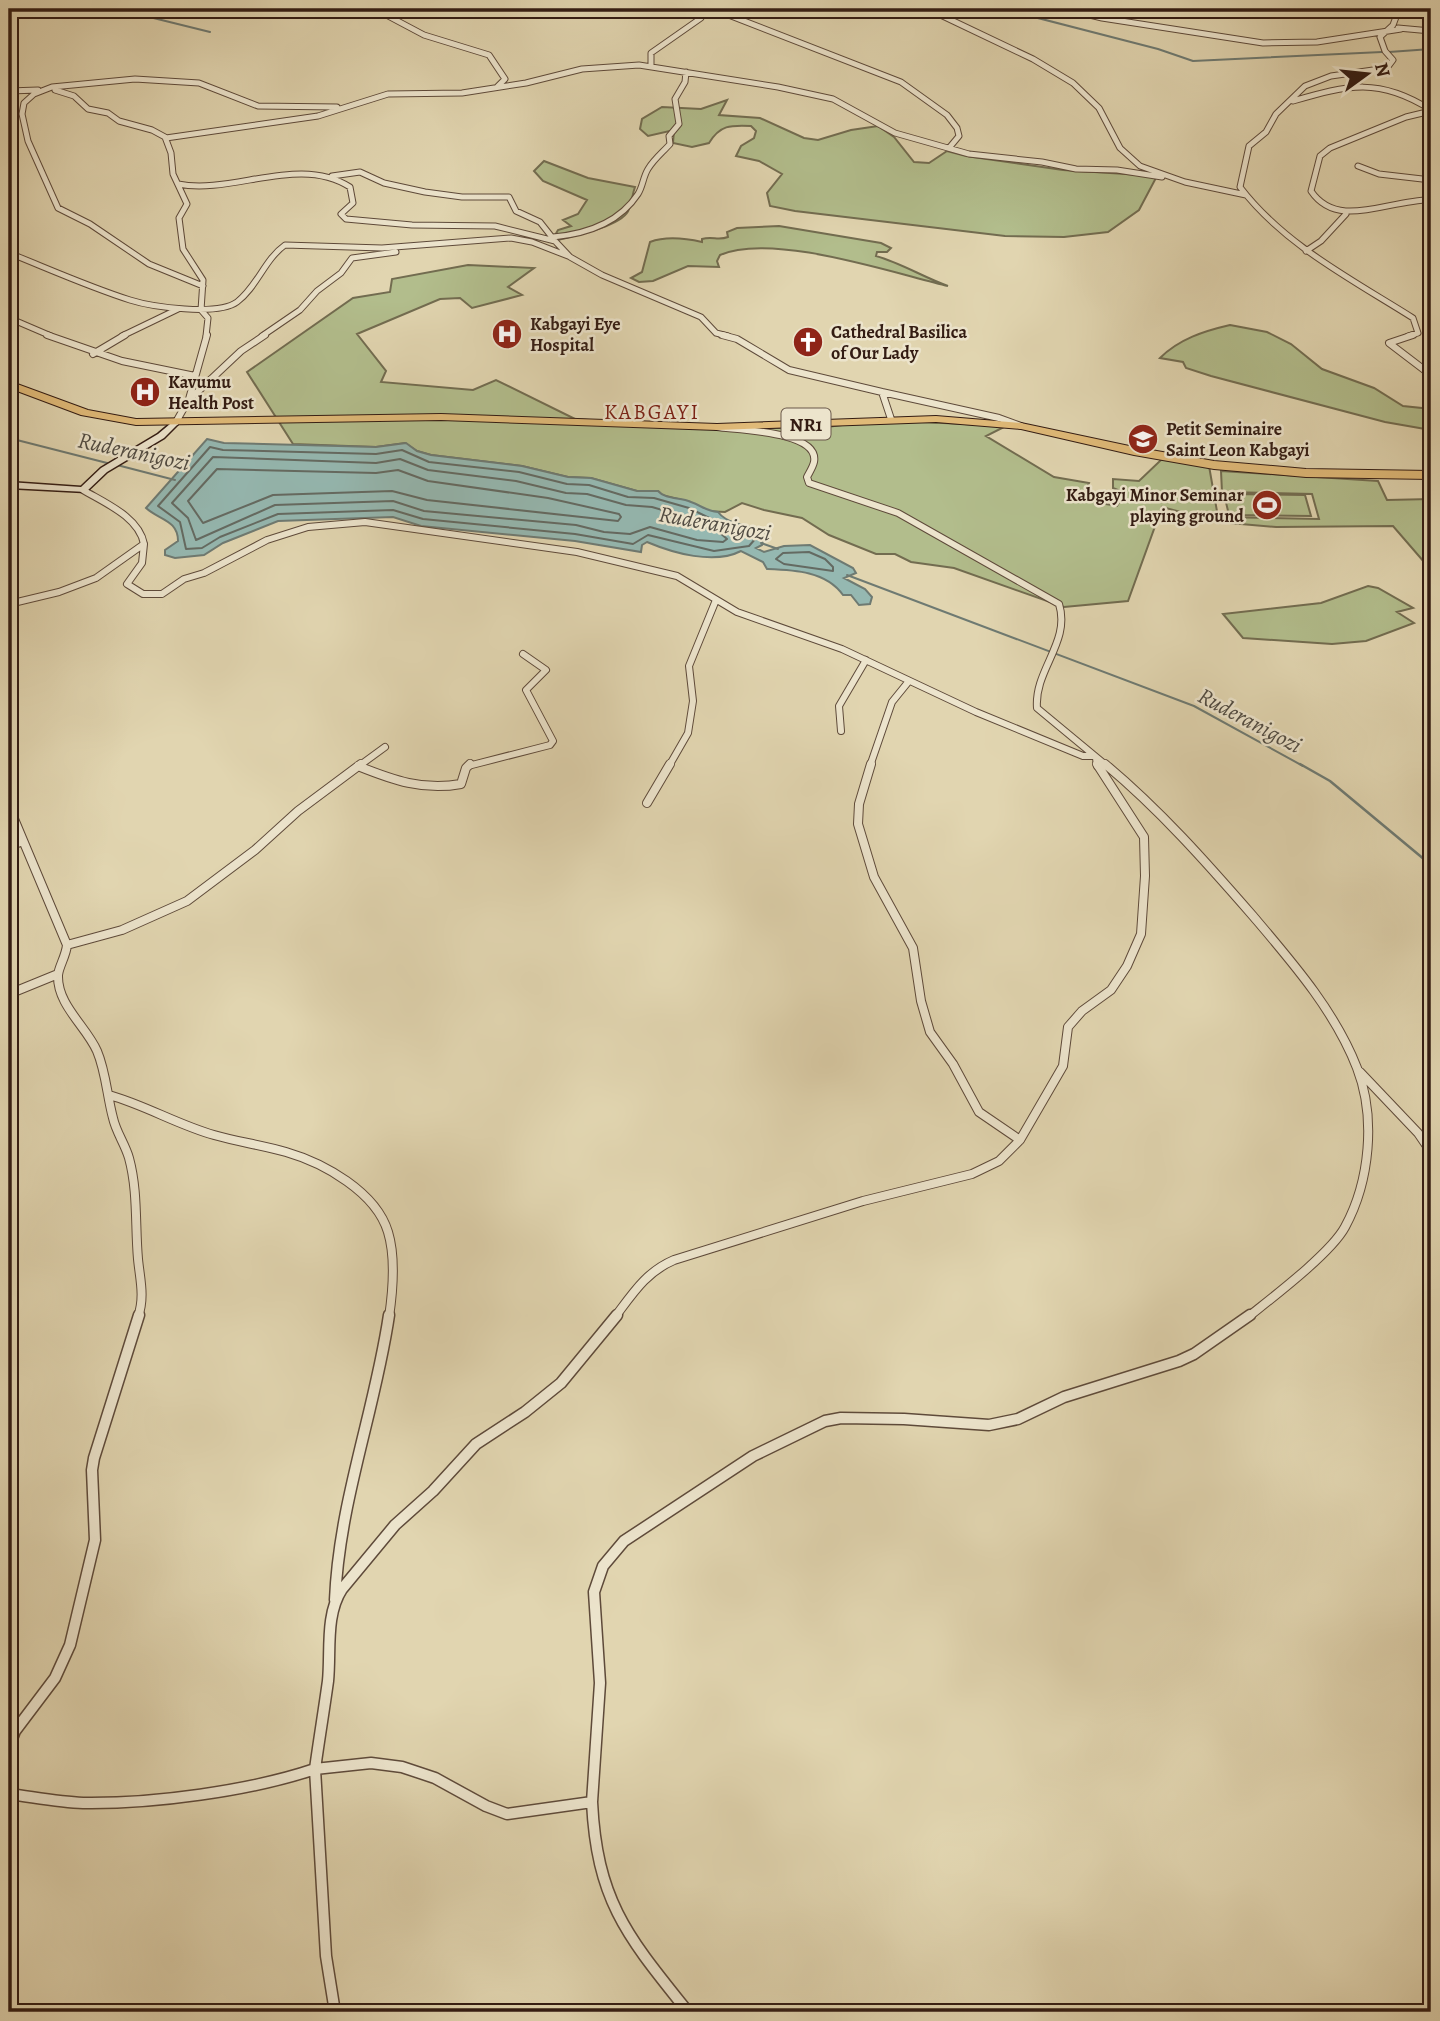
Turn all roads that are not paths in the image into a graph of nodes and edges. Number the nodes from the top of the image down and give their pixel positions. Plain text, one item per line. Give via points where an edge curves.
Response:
1 (375, 9) edge
2 (704, 9) edge
3 (715, 9) edge
4 (928, 9) edge
5 (1065, 9) edge
6 (1399, 9) edge
7 (1390, 28) junction
8 (1431, 32) edge
9 (651, 66) junction
10 (686, 72) junction
11 (44, 89) junction
12 (495, 89) junction
13 (9, 92) edge
14 (1293, 100) junction
15 (347, 107) junction
16 (1431, 110) edge
17 (166, 138) junction
18 (950, 148) junction
19 (1358, 166) dead end
20 (331, 176) junction
21 (1162, 177) junction
22 (1431, 180) edge
23 (178, 184) junction
24 (1431, 193) edge
25 (1246, 195) junction
26 (1404, 200) junction
27 (1431, 200) edge
28 (1346, 214) junction
29 (554, 239) junction
30 (454, 242) junction
31 (1306, 251) junction
32 (12, 254) edge
33 (570, 257) junction
34 (9, 261) edge
35 (203, 286) junction
36 (178, 309) junction
37 (201, 310) junction
38 (9, 318) edge
39 (93, 354) junction
40 (1431, 375) edge
41 (195, 376) junction
42 (9, 384) edge
43 (882, 391) junction
44 (190, 399) junction
45 (891, 419) junction
46 (176, 422) junction
47 (1021, 426) junction
48 (718, 427) junction
49 (1431, 475) edge
50 (9, 485) edge
51 (83, 490) junction
52 (144, 544) junction
53 (716, 600) junction
54 (9, 604) edge
55 (523, 654) dead end
56 (866, 660) junction
57 (909, 681) junction
58 (841, 732) dead end
59 (385, 747) dead end
60 (1094, 757) junction
61 (358, 766) junction
62 (647, 803) dead end
63 (9, 807) edge
64 (23, 841) junction
65 (9, 846) edge
66 (66, 945) junction
67 (58, 974) junction
68 (9, 994) edge
69 (1358, 1070) junction
70 (109, 1095) junction
71 (1020, 1140) junction
72 (1431, 1152) edge
73 (335, 1600) junction
74 (9, 1747) edge
75 (315, 1769) junction
76 (9, 1794) edge
77 (592, 1802) junction
78 (335, 2012) edge
79 (688, 2012) edge

1 - 12 street via 424,35 489,55 505,79
2 - 9 street via 701,18 651,53
3 - 18 street via 901,82 947,115 957,128 959,136
4 - 21 street via 1064,76 1099,108 1126,155
5 - 7 street via 1257,42 1318,42
6 - 7 street
7 - 8 street
7 - 14 street via 1380,39 1393,60 1391,66 1320,79 1305,86
9 - 10 street
9 - 12 street via 582,69
10 - 18 street via 833,99 895,133
10 - 29 street via 675,99 679,124 633,200 602,226
11 - 13 street
11 - 15 street via 168,80 198,83 257,106
11 - 17 street via 71,94 88,109
11 - 35 street via 26,99 23,111 31,149 58,208 149,264
12 - 15 street via 388,94
14 - 16 street via 1366,85
14 - 25 street via 1248,147 1240,184
15 - 17 street via 293,121
16 - 28 street via 1322,154 1311,193 1324,206
17 - 23 street
18 - 21 street via 979,156
19 - 22 street via 1379,174
20 - 23 street via 259,178 195,188
20 - 29 street via 360,172 425,192 509,197 515,211 541,223
20 - 29 street via 352,189 353,203 341,214 346,219 495,226
21 - 25 street
23 - 35 street via 187,204 179,218 183,249
24 - 26 street
25 - 31 street
26 - 27 street
26 - 28 street
28 - 31 street
29 - 33 street
30 - 33 street via 512,238
30 - 37 street via 382,248 285,245 236,303
30 - 44 street via 353,257 300,310 240,351
31 - 40 street via 1413,318 1418,332 1389,343
32 - 34 street
32 - 36 street via 133,301
33 - 43 street via 618,283 701,317 716,332 789,370
35 - 37 street
36 - 37 street
36 - 39 street
37 - 41 street via 208,318 209,333
38 - 39 street
39 - 41 street
41 - 44 street
42 - 46 highway, NR1 via 102,417
43 - 45 street
43 - 47 street
44 - 46 street
45 - 47 highway, NR1
45 - 48 highway, NR1
46 - 48 highway, NR1 via 430,417
46 - 51 street via 154,441 104,470
47 - 49 highway, NR1 via 1214,464 1306,473
48 - 60 street via 807,443 814,456 809,483 898,513 1056,602 1064,625 1037,689 1037,708
50 - 51 street
51 - 52 street via 132,521 141,530
52 - 53 street via 142,563 127,584 152,596 267,540 308,527 365,522 625,561 677,576
52 - 54 street via 96,579
53 - 56 street
53 - 62 street via 690,666 693,695 688,733
55 - 61 street via 546,670 526,690 553,741 550,745 471,764 461,784 434,789
56 - 57 street
56 - 58 street via 839,706
57 - 60 street
57 - 71 street via 892,702 882,725 859,804 858,824 879,888 913,948 930,1032 979,1112
59 - 61 street
60 - 69 street via 1166,817 1245,906 1312,987
60 - 71 street via 1144,837 1141,934 1111,990 1068,1027 1063,1066
61 - 66 street via 187,901 122,930
63 - 64 street
64 - 65 street
64 - 66 street
66 - 67 street
67 - 68 street
67 - 70 street via 68,1007 96,1048
69 - 72 street
69 - 77 street via 1370,1147 1361,1191 1343,1229 1269,1300 1194,1354 1139,1376 1064,1397 1030,1415 989,1425 904,1419 825,1421 753,1456 618,1547 603,1566 594,1592 600,1683
70 - 73 street via 212,1135 308,1160 363,1195 385,1219 395,1271 393,1290 374,1395 342,1522
70 - 74 street via 137,1198 144,1299 94,1458 95,1540 70,1645 55,1678 15,1731
71 - 73 street via 985,1169 803,1219 656,1268 568,1376 525,1412 475,1444 395,1525
73 - 75 street
75 - 76 street via 237,1788 131,1802 80,1803
75 - 77 street via 352,1762 408,1766 509,1814
75 - 78 street via 326,1956
77 - 79 street via 592,1845 617,1920

